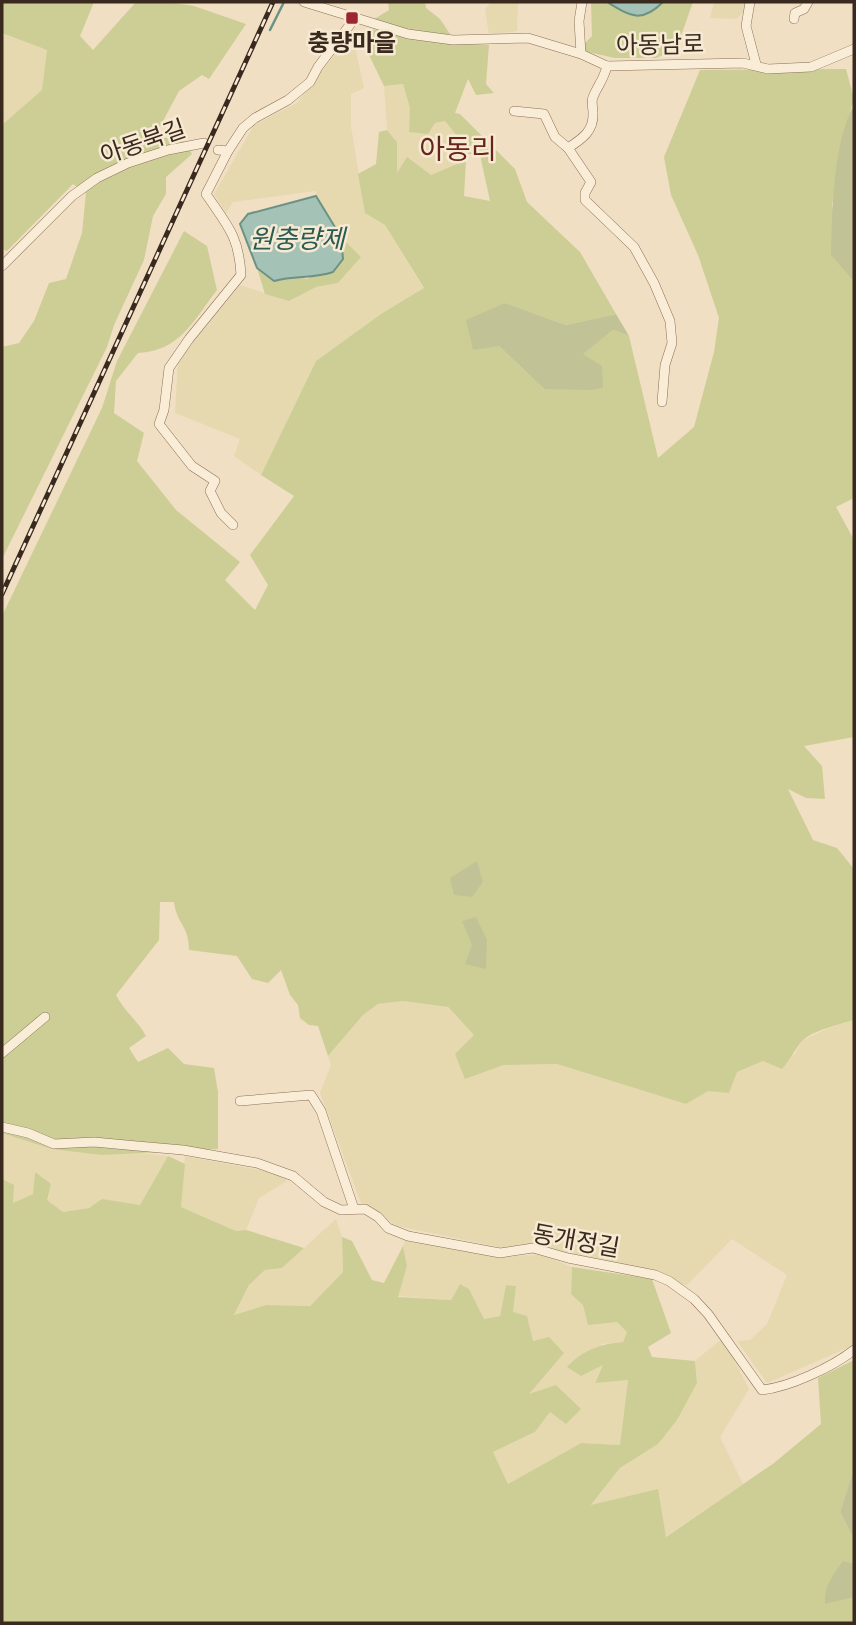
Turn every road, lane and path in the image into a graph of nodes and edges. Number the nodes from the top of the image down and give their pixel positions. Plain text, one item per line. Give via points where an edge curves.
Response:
1 (303, 2) edge
2 (582, 2) edge
3 (750, 2) edge
4 (808, 2) edge
5 (355, 18) junction
6 (794, 19) dead end
7 (854, 49) edge
8 (581, 54) junction
9 (756, 64) junction
10 (607, 66) junction
11 (514, 111) dead end
12 (204, 143) dead end
13 (568, 148) junction
14 (2, 266) edge
15 (662, 402) dead end
16 (233, 525) dead end
17 (44, 1017) dead end
18 (2, 1053) edge
19 (240, 1101) dead end
20 (2, 1127) edge
21 (354, 1209) junction
22 (854, 1350) edge

1 - 5 street, 아동남로
2 - 8 street
3 - 9 street via 746,26
4 - 6 street
5 - 8 street, 아동남로 via 408,34 453,40 528,38
5 - 16 street via 310,82 255,118 223,151 206,194 231,229 241,275 169,368 159,424 192,466 215,481 210,491
7 - 9 street, 아동남로 via 811,67 768,69
8 - 10 street, 아동남로
9 - 10 street, 아동남로
10 - 13 street via 591,99 591,129
11 - 13 street via 544,114 555,137
12 - 14 street, 아동북길 via 128,163 97,178 72,196
13 - 15 street via 591,182 585,200 634,247 670,321 672,343
17 - 18 street
19 - 21 street via 311,1095 321,1111
20 - 21 street, 동개정길 via 54,1144 94,1142 183,1150 253,1163 293,1176 341,1210
21 - 22 street, 동개정길 via 365,1209 388,1228 408,1236 500,1253 533,1248 668,1281 708,1314 762,1390 808,1375

